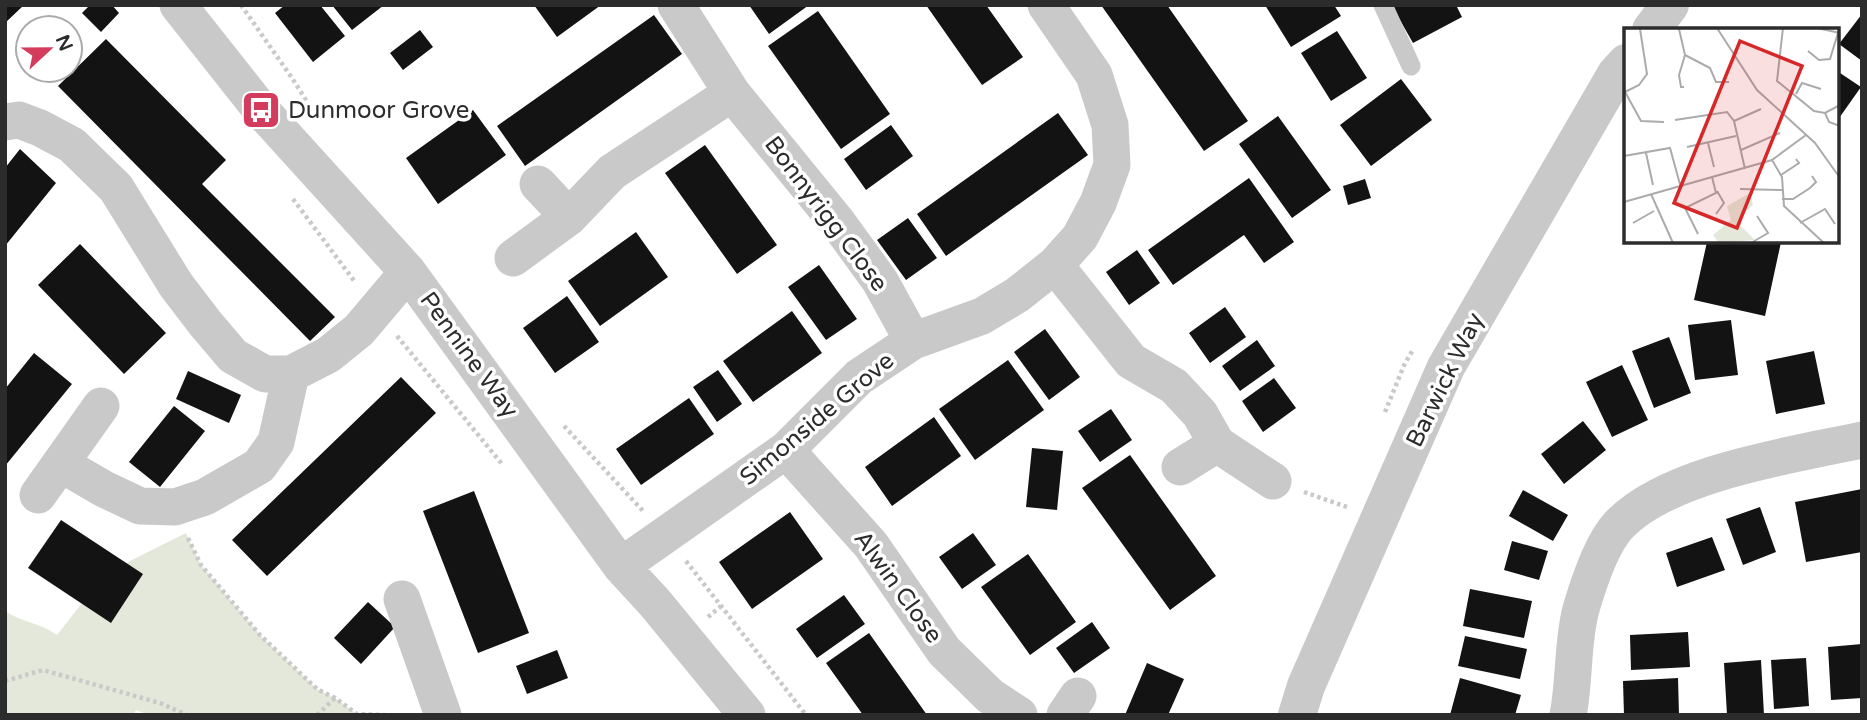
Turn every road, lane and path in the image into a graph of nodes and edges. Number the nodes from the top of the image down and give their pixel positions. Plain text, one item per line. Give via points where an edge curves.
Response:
1 (676, 5) edge
2 (1046, 5) edge
3 (1383, 5) edge
4 (1670, 5) edge
5 (182, 7) edge
6 (1653, 28) edge
7 (1411, 66) dead end
8 (1624, 66) edge
9 (732, 93) junction
10 (5, 122) edge
11 (538, 184) dead end
12 (285, 189) dead end
13 (569, 217) junction
14 (513, 258) dead end
15 (1055, 265) junction
16 (408, 272) junction
17 (376, 310) junction
18 (913, 341) junction
19 (291, 374) junction
20 (101, 406) dead end
21 (1862, 440) edge
22 (1217, 444) junction
23 (786, 450) junction
24 (61, 464) junction
25 (1180, 467) dead end
26 (507, 470) dead end
27 (1273, 481) joint
28 (38, 495) dead end
29 (175, 507) junction
30 (1347, 507) dead end
31 (621, 565) junction
32 (402, 599) dead end
33 (5, 681) edge
34 (335, 698) junction
35 (187, 715) edge
36 (317, 715) edge
37 (385, 715) edge
38 (443, 715) edge
39 (747, 715) edge
40 (1019, 715) edge
41 (1297, 715) edge
42 (1568, 715) edge

1 - 9 street, Bonnyrigg Close
2 - 15 street, Simonside Grove via 1094,75 1110,125 1112,165 1080,237
3 - 7 lane
4 - 6 street
5 - 16 street, Pennine Way via 261,110
8 - 41 street, Barwick Way via 1446,367
9 - 13 street via 612,172
9 - 18 street, Bonnyrigg Close via 859,252
10 - 19 street via 19,120 72,145 116,188 176,285 233,355 265,374
11 - 13 street
12 - 17 path
13 - 14 street
15 - 18 street, Simonside Grove via 982,316
15 - 22 street via 1131,360 1174,386 1200,414
16 - 17 street
16 - 31 street, Pennine Way
17 - 19 street via 328,355
17 - 26 path
18 - 23 street, Simonside Grove via 859,377
19 - 29 street via 276,442 259,466 205,498
20 - 24 street
21 - 42 street via 1754,463 1688,483 1649,502 1617,527 1595,565 1580,612
22 - 25 street
22 - 27 street
23 - 31 street, Simonside Grove
23 - 40 street, Alwin Close via 871,545 944,651 990,696
24 - 28 street
24 - 29 street via 140,506
27 - 30 path
29 - 34 path via 201,565 260,635 317,689
31 - 39 street, Pennine Way
32 - 38 street
33 - 35 path via 43,670
34 - 36 path
34 - 37 path via 357,714

